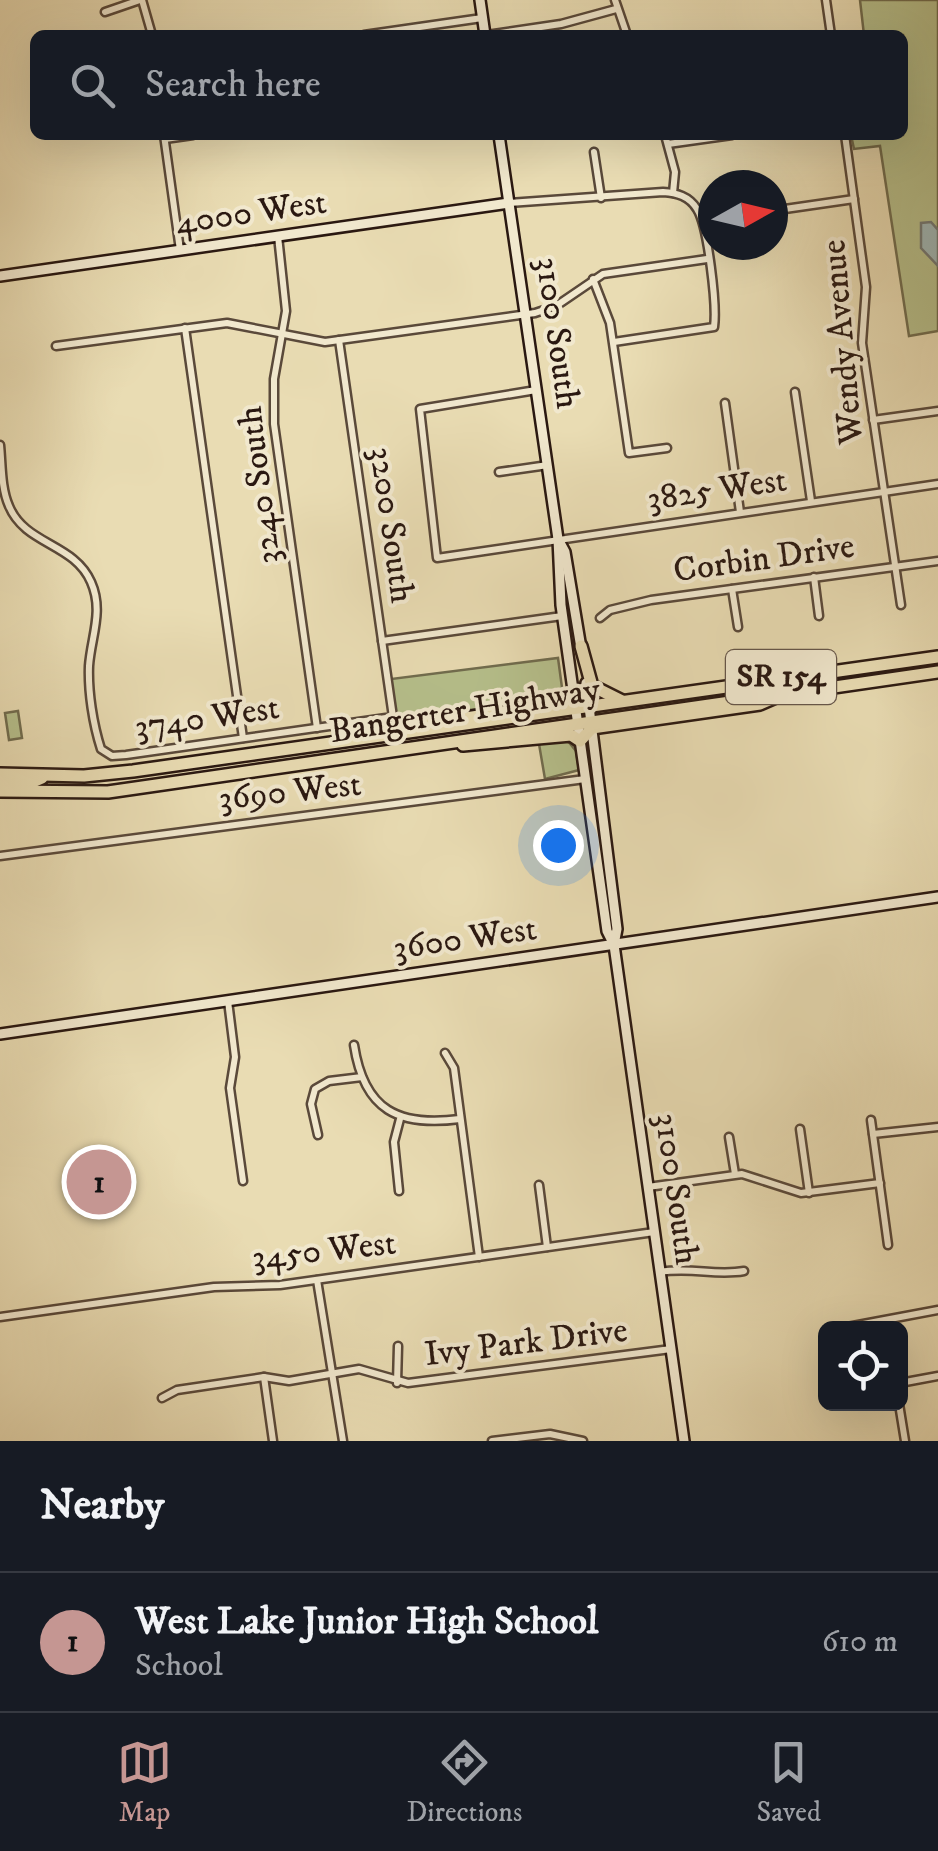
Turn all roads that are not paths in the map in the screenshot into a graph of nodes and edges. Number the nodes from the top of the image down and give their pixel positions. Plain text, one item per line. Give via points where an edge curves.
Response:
1 (141, 0) edge
2 (480, 0) edge
3 (615, 0) edge
4 (826, 0) edge
5 (616, 10) junction
6 (106, 12) dead end
7 (482, 18) junction
8 (150, 30) edge
9 (416, 30) edge
10 (485, 30) edge
11 (522, 30) edge
12 (625, 30) edge
13 (830, 30) edge
14 (164, 140) edge
15 (500, 140) edge
16 (667, 140) edge
17 (696, 140) edge
18 (846, 140) edge
19 (668, 144) junction
20 (594, 152) dead end
21 (673, 193) junction
22 (601, 198) junction
23 (854, 199) junction
24 (509, 203) junction
25 (788, 209) edge
26 (698, 211) edge
27 (278, 236) junction
28 (180, 250) junction
29 (701, 260) edge
30 (707, 260) edge
31 (0, 276) edge
32 (593, 279) junction
33 (526, 314) junction
34 (185, 328) junction
35 (283, 333) junction
36 (339, 340) junction
37 (614, 342) junction
38 (56, 346) dead end
39 (537, 390) junction
40 (796, 392) dead end
41 (724, 403) dead end
42 (938, 410) edge
43 (873, 420) junction
44 (0, 445) edge
45 (667, 448) dead end
46 (548, 465) junction
47 (499, 472) dead end
48 (938, 484) edge
49 (884, 492) junction
50 (812, 502) junction
51 (740, 512) junction
52 (558, 539) junction
53 (938, 561) edge
54 (895, 566) junction
55 (814, 577) junction
56 (732, 588) junction
57 (900, 604) dead end
58 (562, 616) junction
59 (820, 616) dead end
60 (600, 618) dead end
61 (738, 628) dead end
62 (382, 641) junction
63 (581, 646) junction
64 (938, 657) edge
65 (938, 672) edge
66 (587, 688) junction
67 (782, 692) junction
68 (626, 702) junction
69 (576, 711) junction
70 (392, 716) joint
71 (591, 718) junction
72 (317, 728) junction
73 (243, 738) junction
74 (378, 738) junction
75 (580, 741) junction
76 (439, 742) junction
77 (264, 769) junction
78 (0, 774) edge
79 (46, 776) junction
80 (585, 778) junction
81 (0, 783) edge
82 (0, 791) edge
83 (28, 793) junction
84 (0, 799) edge
85 (0, 856) edge
86 (938, 898) edge
87 (614, 945) junction
88 (228, 1001) junction
89 (0, 1034) edge
90 (354, 1045) dead end
91 (445, 1053) dead end
92 (362, 1076) junction
93 (400, 1119) junction
94 (460, 1119) junction
95 (871, 1120) dead end
96 (938, 1127) edge
97 (800, 1129) dead end
98 (873, 1134) junction
99 (318, 1135) dead end
100 (730, 1137) dead end
101 (735, 1174) junction
102 (243, 1181) dead end
103 (880, 1183) junction
104 (539, 1185) dead end
105 (648, 1187) junction
106 (399, 1191) dead end
107 (808, 1193) junction
108 (654, 1232) junction
109 (888, 1245) dead end
110 (547, 1247) junction
111 (479, 1257) junction
112 (744, 1271) dead end
113 (660, 1272) junction
114 (317, 1280) junction
115 (938, 1310) edge
116 (0, 1317) edge
117 (866, 1321) edge
118 (398, 1346) dead end
119 (671, 1349) junction
120 (330, 1373) junction
121 (938, 1376) edge
122 (264, 1377) junction
123 (908, 1381) edge
124 (397, 1383) junction
125 (162, 1398) dead end
126 (901, 1411) edge
127 (273, 1441) edge
128 (343, 1441) edge
129 (492, 1441) edge
130 (582, 1441) edge
131 (682, 1441) edge
132 (905, 1441) edge

1 - 6 street
1 - 8 street
2 - 7 main road
3 - 5 street
4 - 13 street
5 - 11 street
5 - 12 street
7 - 9 street
7 - 10 main road
14 - 28 street
15 - 24 main road, 3100 South
16 - 19 street
17 - 19 street
18 - 23 street, Wendy Avenue
19 - 21 street
20 - 22 street
21 - 22 street
21 - 26 street
22 - 24 street
23 - 25 street
23 - 43 street, Wendy Avenue
24 - 27 main road, 4000 West
24 - 33 main road, 3100 South
27 - 28 main road, 4000 West
27 - 35 street, 3240 South
28 - 31 main road, 4000 West
29 - 32 street
30 - 37 street via 714,326
32 - 33 street via 556,306
32 - 37 street
33 - 36 street
33 - 39 main road, 3100 South
34 - 35 street via 234,322
34 - 38 street
34 - 73 street
35 - 36 street
35 - 72 street, 3240 South via 274,424
36 - 62 street, 3200 South
37 - 45 street via 629,453
39 - 46 main road, 3100 South
39 - 52 street, 3825 West via 420,409 437,558
40 - 50 street
41 - 51 street
42 - 43 street
43 - 49 street, Wendy Avenue
44 - 73 street, 3740 West via 15,518 72,556 94,588 98,612 89,680 101,749 112,756
46 - 47 street
46 - 52 main road, 3100 South
48 - 49 street, 3825 West
49 - 50 street, 3825 West
49 - 54 street, Wendy Avenue
50 - 51 street, 3825 West
51 - 52 street, 3825 West
52 - 58 main road, 3100 South
52 - 63 main road, 3100 South
53 - 54 street, Corbin Drive
54 - 55 street, Corbin Drive
54 - 57 street, Wendy Avenue
55 - 56 street, Corbin Drive
55 - 59 street
56 - 60 street, Corbin Drive via 640,602
56 - 61 street
58 - 62 street
58 - 69 main road, 3100 South
62 - 70 street, 3200 South
63 - 66 main road, 3100 South
63 - 68 highway via 592,686
64 - 67 highway via 925,665 802,681
64 - 68 highway, Bangerter Highway / SR 154
65 - 67 highway, SR 154
66 - 69 highway
66 - 71 main road, 3100 South
67 - 71 highway via 760,704
68 - 71 highway, Bangerter Highway / SR 154
69 - 71 highway, Bangerter Highway / SR 154
69 - 74 highway, Bangerter Highway / SR 154
69 - 75 main road, 3100 South
69 - 76 highway, Bangerter Highway / SR 154
70 - 72 street, 3740 West
71 - 75 highway
71 - 87 main road, 3100 South
72 - 73 street, 3740 West
74 - 77 highway via 362,747 276,760
74 - 79 highway, Bangerter Highway / SR 154 via 112,774
75 - 76 highway via 571,735
75 - 80 main road, 3100 South
76 - 77 highway, Bangerter Highway / SR 154
77 - 83 highway, Bangerter Highway / SR 154 via 108,792
78 - 79 highway, Bangerter Highway / SR 154
79 - 81 highway via 26,785
80 - 85 street, 3690 West
80 - 87 main road, 3100 South
82 - 83 highway, Bangerter Highway / SR 154
83 - 84 highway
86 - 87 main road, 3600 West
87 - 88 main road, 3600 West
87 - 105 main road, 3100 South
88 - 89 main road, 3600 West
88 - 102 street via 236,1057 230,1088
90 - 92 street
91 - 94 street via 454,1068
92 - 93 street
92 - 99 street via 315,1089
93 - 94 street
93 - 106 street via 394,1142
94 - 111 street
95 - 98 street
96 - 98 street
97 - 107 street
98 - 103 street
100 - 101 street
101 - 105 street
101 - 107 street
103 - 107 street
103 - 109 street
104 - 110 street
105 - 108 main road, 3100 South
108 - 110 street, 3450 West
108 - 113 main road, 3100 South
110 - 111 street, 3450 West
111 - 114 street, 3450 West
112 - 113 street
113 - 119 main road, 3100 South
114 - 116 street, 3450 West
114 - 120 street
115 - 117 street
118 - 124 street
119 - 124 street, Ivy Park Drive
119 - 131 main road, 3100 South
120 - 122 street, Ivy Park Drive via 286,1381
120 - 124 street, Ivy Park Drive via 367,1370
120 - 128 street
121 - 123 street
122 - 125 street, Ivy Park Drive
122 - 127 street
126 - 132 street
129 - 130 street via 550,1434

